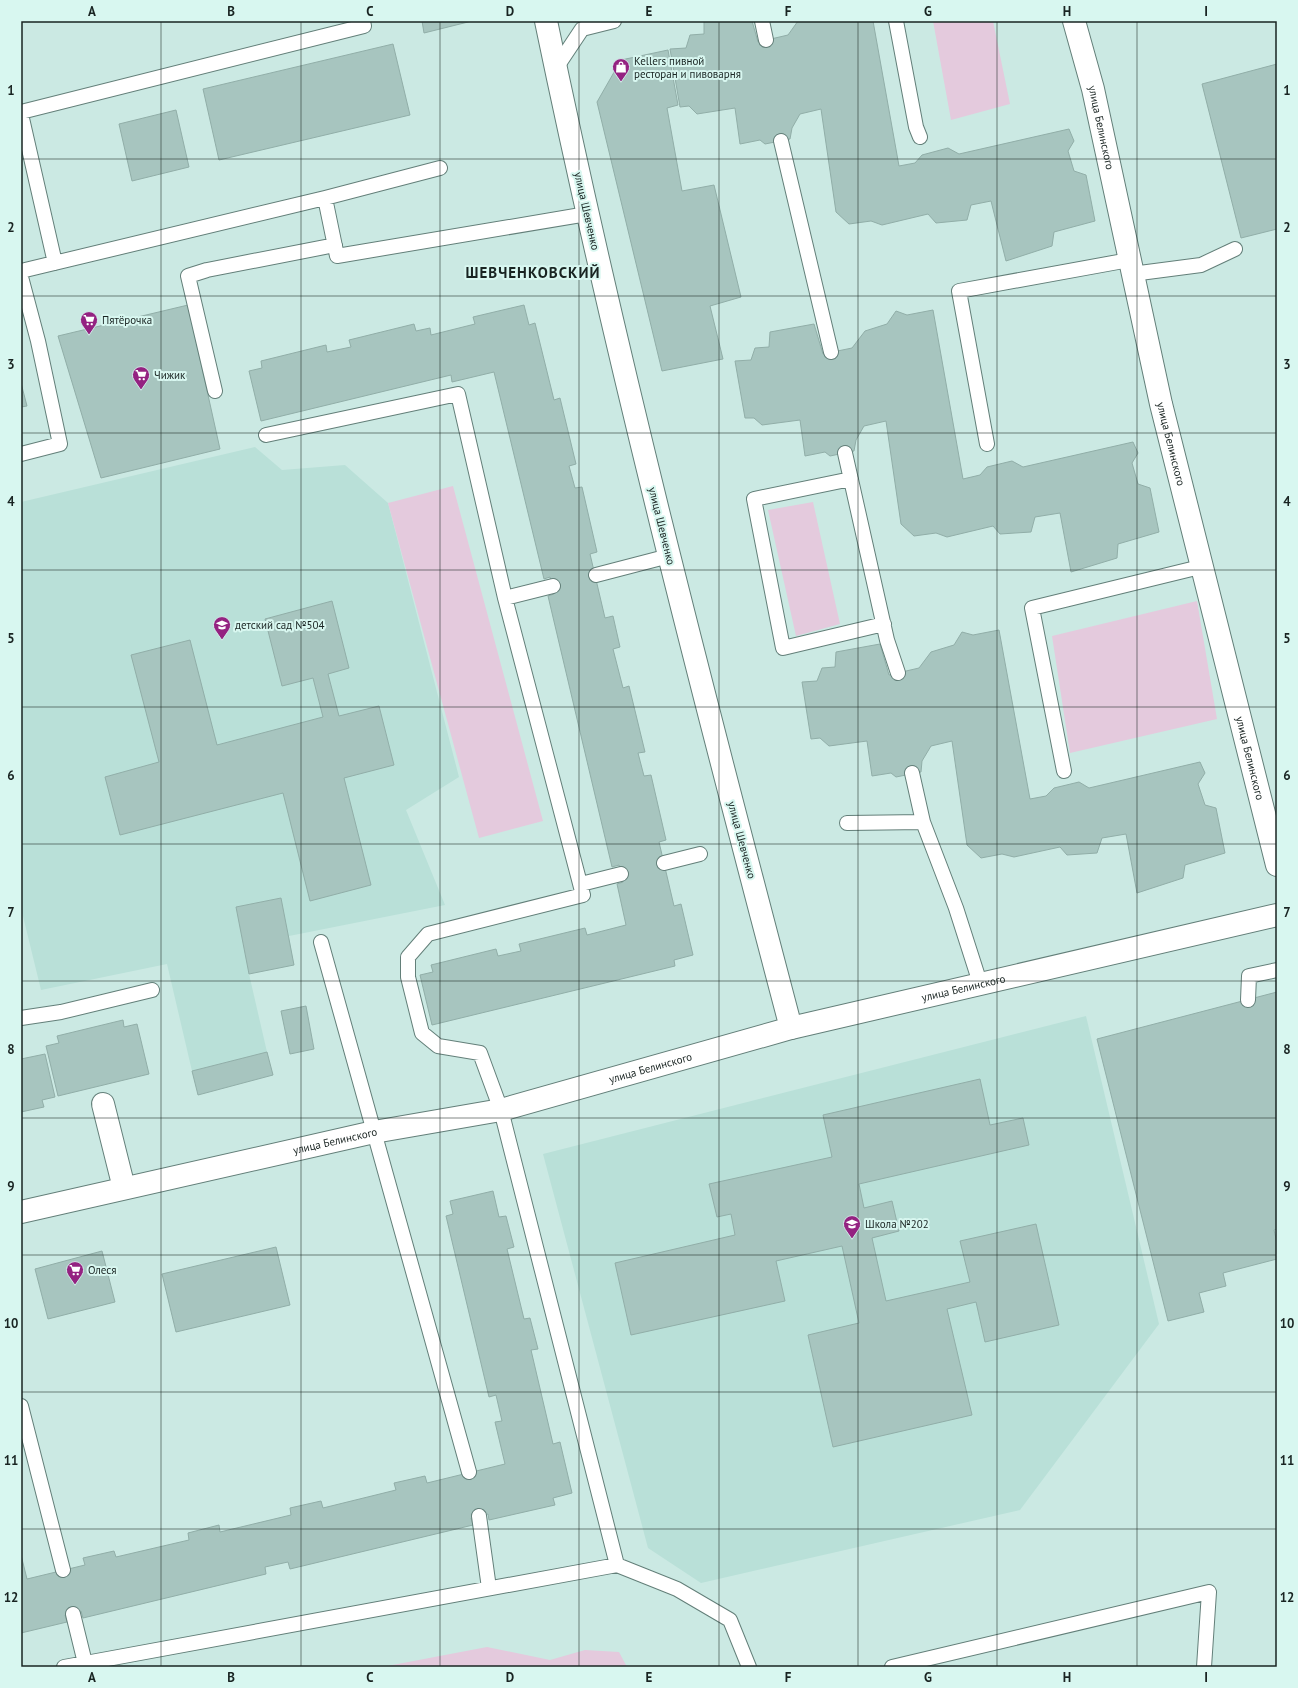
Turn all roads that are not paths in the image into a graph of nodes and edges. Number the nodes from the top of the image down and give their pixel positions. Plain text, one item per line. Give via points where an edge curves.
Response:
1 (363, 21) edge
2 (546, 21) edge
3 (614, 21) edge
4 (762, 21) edge
5 (896, 21) edge
6 (1074, 21) edge
7 (582, 25) edge
8 (766, 40) dead end
9 (556, 68) junction
10 (21, 113) edge
11 (920, 137) dead end
12 (781, 141) dead end
13 (440, 168) dead end
14 (325, 198) junction
15 (587, 214) junction
16 (335, 245) junction
17 (1234, 249) dead end
18 (55, 263) junction
19 (1130, 267) junction
20 (21, 271) edge
21 (21, 277) edge
22 (831, 352) dead end
23 (215, 391) dead end
24 (266, 435) dead end
25 (987, 444) dead end
26 (845, 453) dead end
27 (21, 454) edge
28 (851, 479) junction
29 (669, 556) junction
30 (1200, 567) junction
31 (596, 575) dead end
32 (552, 586) dead end
33 (505, 598) junction
34 (884, 624) junction
35 (898, 673) dead end
36 (1064, 771) dead end
37 (912, 773) dead end
38 (923, 822) junction
39 (847, 823) dead end
40 (700, 854) dead end
41 (664, 863) dead end
42 (1277, 865) edge
43 (621, 874) dead end
44 (581, 884) junction
45 (1277, 915) edge
46 (321, 942) dead end
47 (1277, 970) edge
48 (980, 983) junction
49 (152, 990) dead end
50 (1248, 1000) dead end
51 (21, 1018) edge
52 (791, 1028) junction
53 (103, 1104) dead end
54 (501, 1110) junction
55 (374, 1132) junction
56 (124, 1188) junction
57 (21, 1212) edge
58 (21, 1406) edge
59 (469, 1472) dead end
60 (479, 1516) dead end
61 (617, 1565) junction
62 (63, 1570) dead end
63 (489, 1588) junction
64 (73, 1614) dead end
65 (85, 1663) junction
66 (64, 1667) edge
67 (749, 1667) edge
68 (892, 1667) edge
69 (1204, 1667) edge

1 - 10 lane via 364,26
2 - 9 street, улица Шевченко
3 - 7 lane
4 - 8 lane
5 - 11 lane
6 - 19 street, улица Белинского via 1093,89
7 - 9 lane
9 - 15 street, улица Шевченко
10 - 18 lane
12 - 22 lane
13 - 14 lane
14 - 16 lane
14 - 18 lane
15 - 16 lane via 337,256
15 - 29 street, улица Шевченко
16 - 23 lane via 188,276
17 - 19 lane via 1202,264
18 - 20 lane
19 - 25 lane via 959,290
19 - 30 street, улица Белинского
21 - 27 lane via 38,341 60,444
24 - 33 lane via 458,394
26 - 28 lane
28 - 34 lane
28 - 34 lane via 754,499 783,648
29 - 31 lane
29 - 52 street, улица Шевченко
30 - 36 lane via 1032,608
30 - 42 street, улица Белинского
32 - 33 lane
33 - 44 lane
34 - 35 lane
37 - 38 lane
38 - 39 lane
38 - 48 lane via 956,908
40 - 41 lane
43 - 44 lane
44 - 54 lane via 583,895 428,934 408,957 408,977 422,1033 438,1046 480,1053
45 - 48 street, улица Белинского
46 - 55 lane
47 - 50 lane via 1249,976
48 - 52 street, улица Белинского
49 - 51 lane via 61,1012
52 - 54 street, улица Белинского
53 - 56 street
54 - 55 street, улица Белинского
54 - 61 lane
55 - 56 street, улица Белинского
55 - 59 lane
56 - 57 street, улица Белинского
58 - 62 lane
60 - 63 lane
61 - 63 lane
61 - 67 lane via 677,1588 730,1620
63 - 65 lane
64 - 65 lane
65 - 66 lane
68 - 69 lane via 1208,1592

